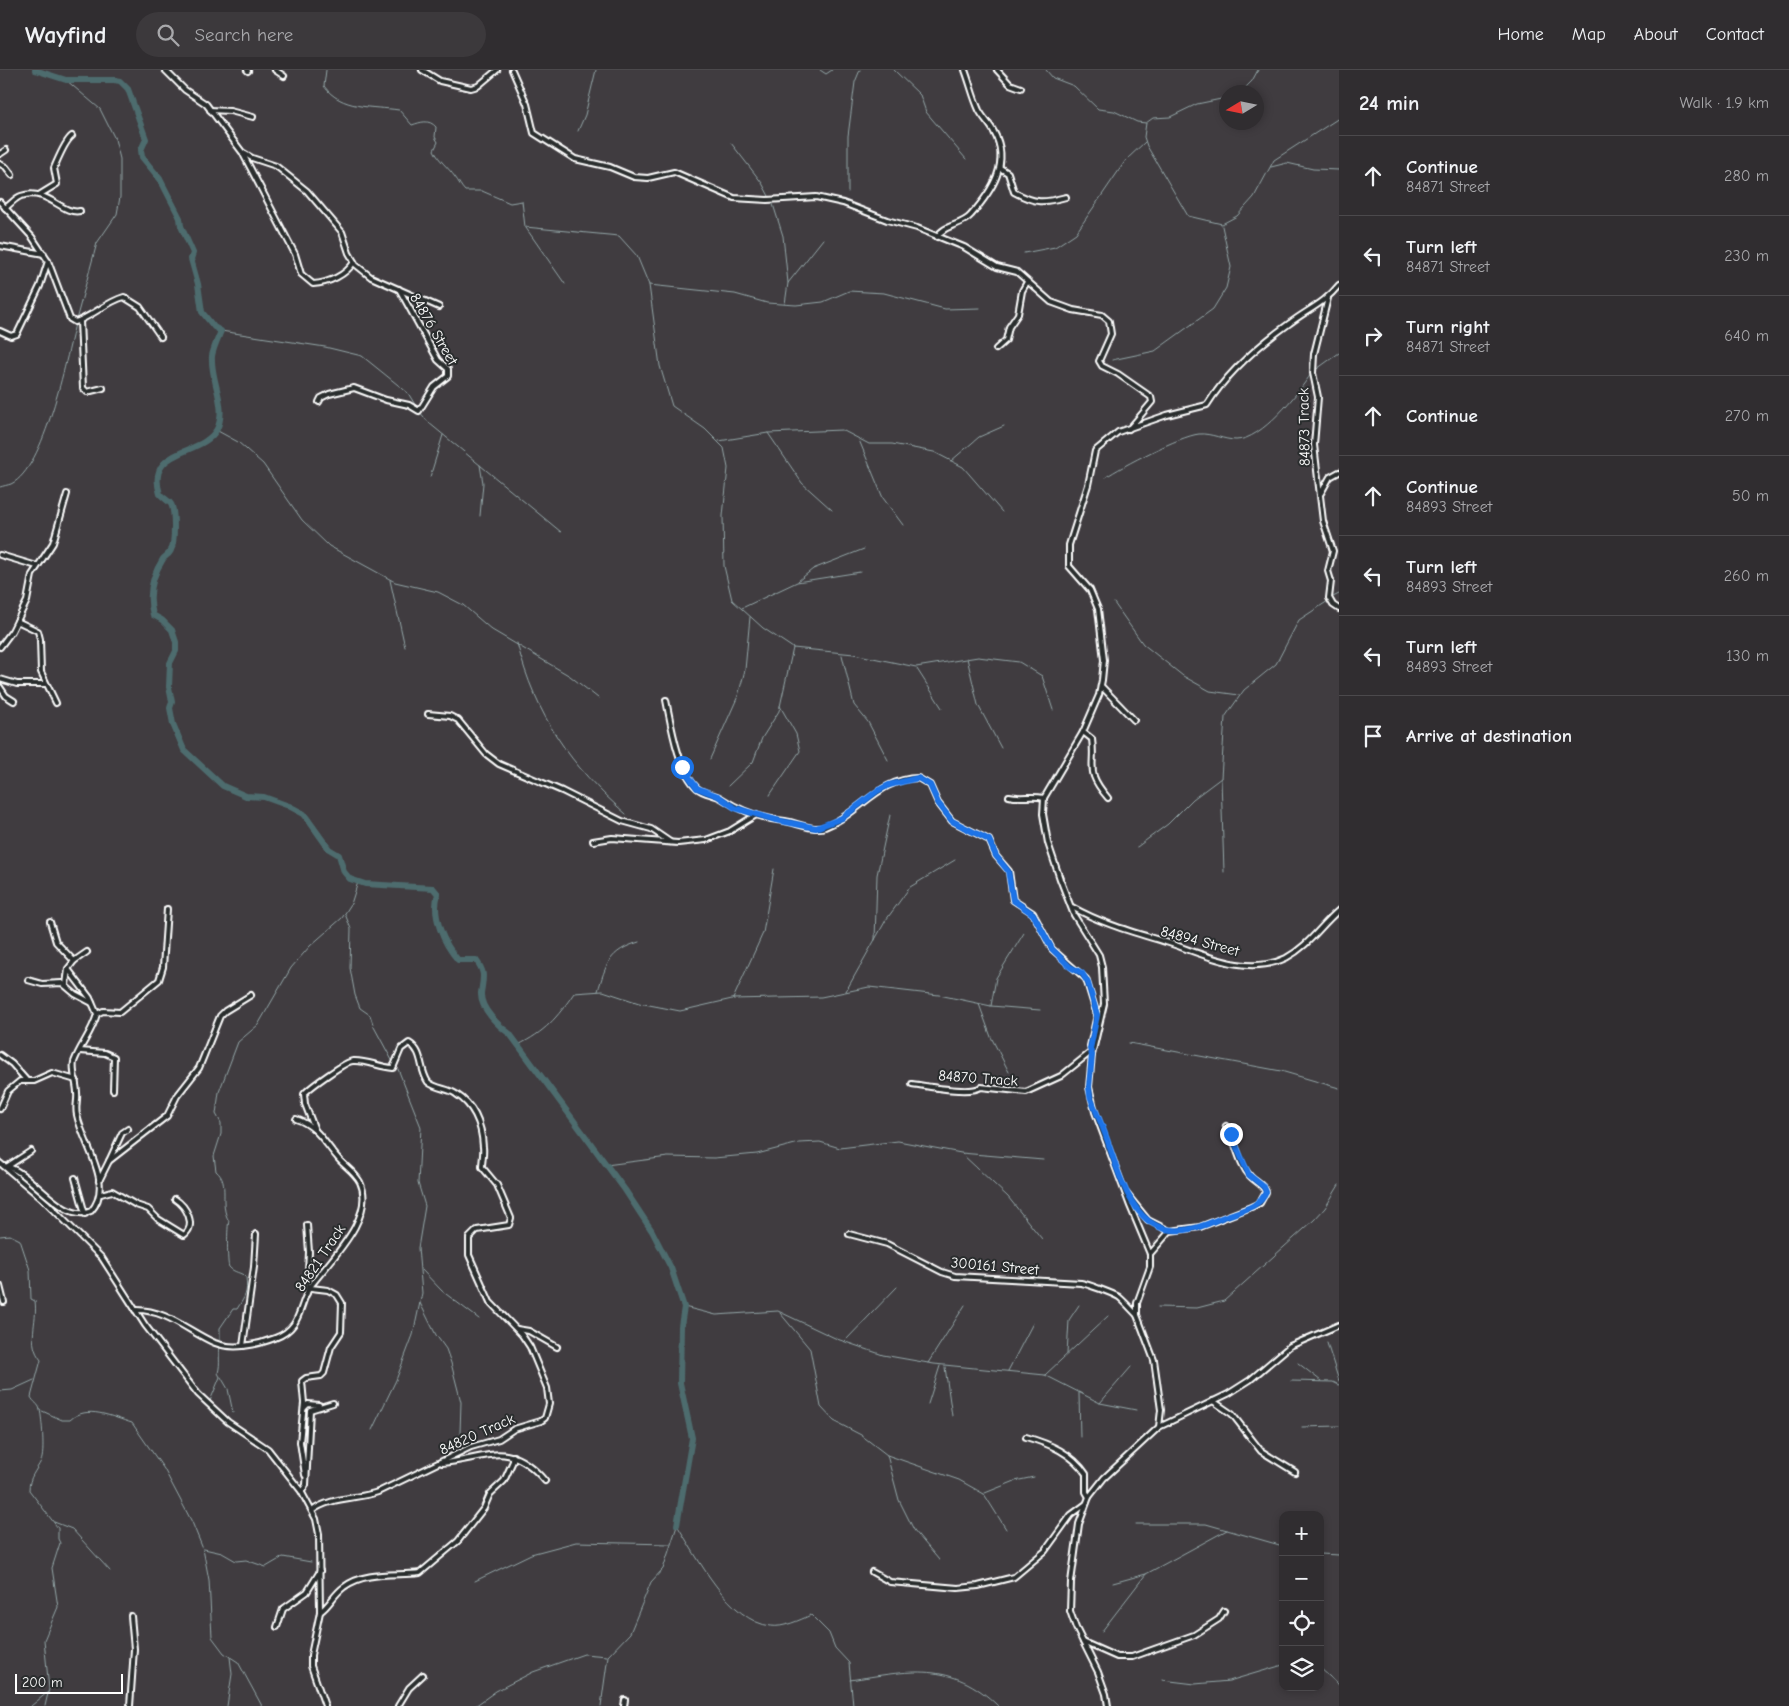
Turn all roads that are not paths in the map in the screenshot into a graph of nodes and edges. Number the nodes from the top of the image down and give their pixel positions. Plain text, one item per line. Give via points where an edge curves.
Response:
1 (165, 70) edge
2 (276, 70) edge
3 (422, 70) edge
4 (497, 70) edge
5 (512, 70) edge
6 (965, 70) edge
7 (997, 70) edge
8 (284, 76) dead end
9 (1020, 88) dead end
10 (210, 110) junction
11 (253, 118) dead end
12 (72, 136) dead end
13 (6, 150) dead end
14 (242, 152) junction
15 (0, 154) edge
16 (0, 164) edge
17 (1000, 168) junction
18 (12, 174) dead end
19 (39, 195) junction
20 (1066, 197) dead end
21 (0, 202) edge
22 (5, 208) junction
23 (80, 211) dead end
24 (937, 237) junction
25 (0, 246) edge
26 (44, 254) junction
27 (48, 261) junction
28 (354, 262) junction
29 (1027, 282) junction
30 (1339, 285) edge
31 (399, 289) junction
32 (1328, 298) junction
33 (439, 307) dead end
34 (80, 321) junction
35 (0, 331) edge
36 (162, 337) dead end
37 (996, 349) dead end
38 (103, 388) dead end
39 (319, 402) dead end
40 (1128, 430) junction
41 (1339, 472) edge
42 (1322, 492) junction
43 (67, 494) dead end
44 (0, 555) edge
45 (37, 566) junction
46 (1339, 609) edge
47 (17, 620) junction
48 (0, 647) edge
49 (0, 679) edge
50 (46, 684) junction
51 (1101, 686) junction
52 (0, 687) edge
53 (666, 700) dead end
54 (14, 701) dead end
55 (56, 703) dead end
56 (428, 714) dead end
57 (1134, 720) dead end
58 (1083, 732) junction
59 (1009, 796) dead end
60 (1044, 798) junction
61 (1108, 798) dead end
62 (756, 815) junction
63 (593, 841) dead end
64 (670, 842) junction
65 (1072, 907) junction
66 (168, 909) dead end
67 (1339, 910) edge
68 (50, 922) dead end
69 (87, 952) dead end
70 (74, 960) junction
71 (68, 969) junction
72 (28, 980) dead end
73 (66, 985) junction
74 (252, 995) dead end
75 (92, 1003) junction
76 (97, 1014) junction
77 (80, 1051) junction
78 (0, 1054) edge
79 (1091, 1054) junction
80 (76, 1080) junction
81 (27, 1081) junction
82 (912, 1084) dead end
83 (113, 1090) dead end
84 (0, 1109) edge
85 (296, 1119) dead end
86 (1226, 1126) dead end
87 (128, 1129) dead end
88 (315, 1130) junction
89 (31, 1151) dead end
90 (108, 1161) junction
91 (1, 1164) edge
92 (8, 1166) junction
93 (75, 1178) dead end
94 (99, 1181) junction
95 (1125, 1192) junction
96 (101, 1194) junction
97 (174, 1198) dead end
98 (85, 1214) junction
99 (307, 1226) dead end
100 (1170, 1231) junction
101 (256, 1234) dead end
102 (849, 1234) dead end
103 (1150, 1254) junction
104 (0, 1286) edge
105 (310, 1288) junction
106 (307, 1293) junction
107 (4, 1302) dead end
108 (135, 1310) junction
109 (1137, 1315) junction
110 (1339, 1326) edge
111 (517, 1329) junction
112 (242, 1346) junction
113 (557, 1347) dead end
114 (1213, 1401) junction
115 (333, 1403) dead end
116 (319, 1405) junction
117 (303, 1408) junction
118 (1158, 1427) junction
119 (1026, 1437) dead end
120 (513, 1456) junction
121 (440, 1463) junction
122 (1295, 1472) dead end
123 (305, 1475) junction
124 (544, 1481) dead end
125 (302, 1491) junction
126 (1089, 1497) junction
127 (1086, 1504) junction
128 (312, 1511) junction
129 (320, 1571) junction
130 (872, 1572) dead end
131 (1224, 1611) dead end
132 (320, 1612) junction
133 (131, 1616) dead end
134 (277, 1627) dead end
135 (1082, 1642) junction
136 (423, 1675) dead end
137 (625, 1700) dead end
138 (130, 1706) edge
139 (324, 1706) edge
140 (398, 1706) edge
141 (624, 1706) edge
142 (1108, 1706) edge

1 - 10 street
2 - 8 street
3 - 4 street via 440,81 470,88 478,86
5 - 24 street via 527,104 534,133 575,159 610,167 634,177 648,178 674,172 734,198 816,197 837,201
6 - 17 street via 979,109 998,139
7 - 9 street via 1010,84
10 - 11 street via 230,111
10 - 14 street
12 - 19 street via 65,143 54,168 57,184
13 - 15 street
14 - 28 street via 276,166 307,191 342,232
14 - 28 street via 305,279 313,284 324,282 350,270
16 - 18 street
17 - 20 street via 1008,173 1014,192 1030,200 1042,203
17 - 24 street via 995,184 967,219 943,230
19 - 22 street via 20,197
19 - 23 street via 71,211
21 - 22 street
22 - 26 street
24 - 29 street via 972,251 997,267 1017,272
25 - 26 street
26 - 27 street
27 - 34 street via 70,319
27 - 35 street via 17,334 11,336
28 - 31 street via 370,277
29 - 37 street via 1006,340
29 - 40 street via 1050,302 1073,310 1096,312 1109,321 1109,343 1099,356 1099,362 1151,398 1152,402
30 - 32 street
31 - 33 street
31 - 39 street, 84876 Street via 438,360 448,369 448,376 434,387 419,411 354,388 329,394
32 - 40 street via 1289,323 1221,382 1207,405
32 - 42 street, 84873 Track via 1313,364 1318,397 1314,445 1317,478
34 - 36 street via 102,306 121,297 127,298 140,307
34 - 38 street via 83,388 87,392
40 - 51 street via 1118,432 1095,451 1068,555 1071,571 1090,590 1098,609 1104,660
41 - 42 street via 1330,477
42 - 46 street, 84873 Track via 1323,521 1333,551 1328,571 1330,601
43 - 45 street via 53,543
44 - 45 street
45 - 47 street
47 - 48 street
47 - 50 street via 39,634 39,665
49 - 50 street via 17,684
50 - 55 street
51 - 57 street
51 - 58 street
52 - 54 street
53 - 62 street via 680,763 693,783 735,808
56 - 64 street via 458,720 486,754 499,764 622,821 651,829
58 - 60 street
58 - 61 street via 1092,739 1090,764 1094,778
59 - 60 street
60 - 65 street via 1048,843
62 - 64 street via 715,838
62 - 79 street via 820,828 847,815 889,785 913,778 925,781 952,821 989,840 1008,871 1013,900 1033,914 1052,949 1070,967 1084,975 1097,1015
63 - 64 street via 604,838
65 - 67 street, 84894 Street via 1094,920 1137,935 1223,962 1250,965 1266,965 1301,949
65 - 79 street via 1082,931 1099,955 1104,980 1102,1021
66 - 76 street via 159,980 120,1012 103,1010
68 - 70 street via 56,942
69 - 70 street
70 - 71 street
71 - 73 street
71 - 75 street
72 - 73 street
73 - 75 street
74 - 90 street via 220,1016 199,1068 166,1116
75 - 76 street
76 - 77 street via 90,1036
77 - 80 street via 73,1064
77 - 83 street via 105,1053 114,1058
78 - 81 street
79 - 82 street, 84870 Track via 1061,1076 1026,1092 981,1087 976,1091
79 - 95 street via 1090,1096
80 - 81 street via 52,1074 34,1082
80 - 94 street via 76,1113
81 - 84 street via 12,1086
85 - 88 street, 84821 Track
86 - 100 street via 1249,1175 1264,1187 1264,1197 1251,1207 1200,1227
87 - 90 street via 122,1133
88 - 105 street, 84821 Track via 356,1177 362,1188 363,1201 348,1238
88 - 111 street, 84820 Track via 304,1098 309,1089 350,1060 393,1068 400,1049 409,1043 419,1051 428,1082 456,1093 478,1120 483,1147 482,1166 497,1185 511,1218 509,1225 485,1227 474,1232 470,1238 469,1255 485,1294
89 - 92 street
90 - 94 street
91 - 92 street
91 - 108 street via 102,1258
92 - 98 street via 62,1206
93 - 98 street
94 - 96 street
95 - 100 street via 1148,1220
95 - 103 street
96 - 97 street via 112,1191 148,1209 184,1235 189,1230 190,1221
96 - 98 street via 91,1212
99 - 106 street
100 - 103 street
101 - 112 street
102 - 109 street, 300161 Street via 887,1244 955,1276 1093,1286 1117,1296
103 - 109 street via 1150,1267 1140,1292
104 - 107 street
105 - 106 street, 84821 Track
105 - 117 street via 328,1290 342,1303 341,1332 333,1342 327,1367 321,1376 302,1381
106 - 112 street, 84821 Track via 300,1316 290,1328 275,1338
108 - 112 street, 84821 Track via 162,1315 215,1343
108 - 125 street via 198,1394 228,1422 268,1449
109 - 118 street via 1157,1372 1161,1410
110 - 114 street via 1290,1346 1250,1380
111 - 113 street via 529,1331
111 - 121 street, 84820 Track via 530,1347 547,1388 549,1404 545,1418
114 - 118 street
114 - 122 street via 1232,1414 1261,1451
115 - 116 street
116 - 117 street via 308,1404
116 - 123 street via 309,1413
117 - 123 street via 300,1442
118 - 126 street via 1104,1478
119 - 126 street via 1071,1457 1086,1474
120 - 121 street via 499,1453
120 - 124 street via 536,1471
120 - 132 street via 504,1481 490,1494 484,1508 458,1541 426,1569 420,1573 374,1576 352,1582
121 - 128 street, 84820 Track via 365,1497 327,1503
123 - 125 street via 306,1485
125 - 128 street
126 - 127 street
127 - 130 street via 1072,1515 1046,1551 1020,1573 1004,1580 958,1588 890,1582
127 - 135 street via 1079,1524 1070,1595 1070,1611
128 - 129 street via 319,1534
129 - 132 street
129 - 134 street via 307,1592 283,1609
131 - 135 street via 1219,1619 1194,1635 1132,1657 1117,1657
132 - 139 street via 311,1666
133 - 138 street via 134,1649
135 - 142 street via 1098,1672
136 - 140 street via 409,1688
137 - 141 street

